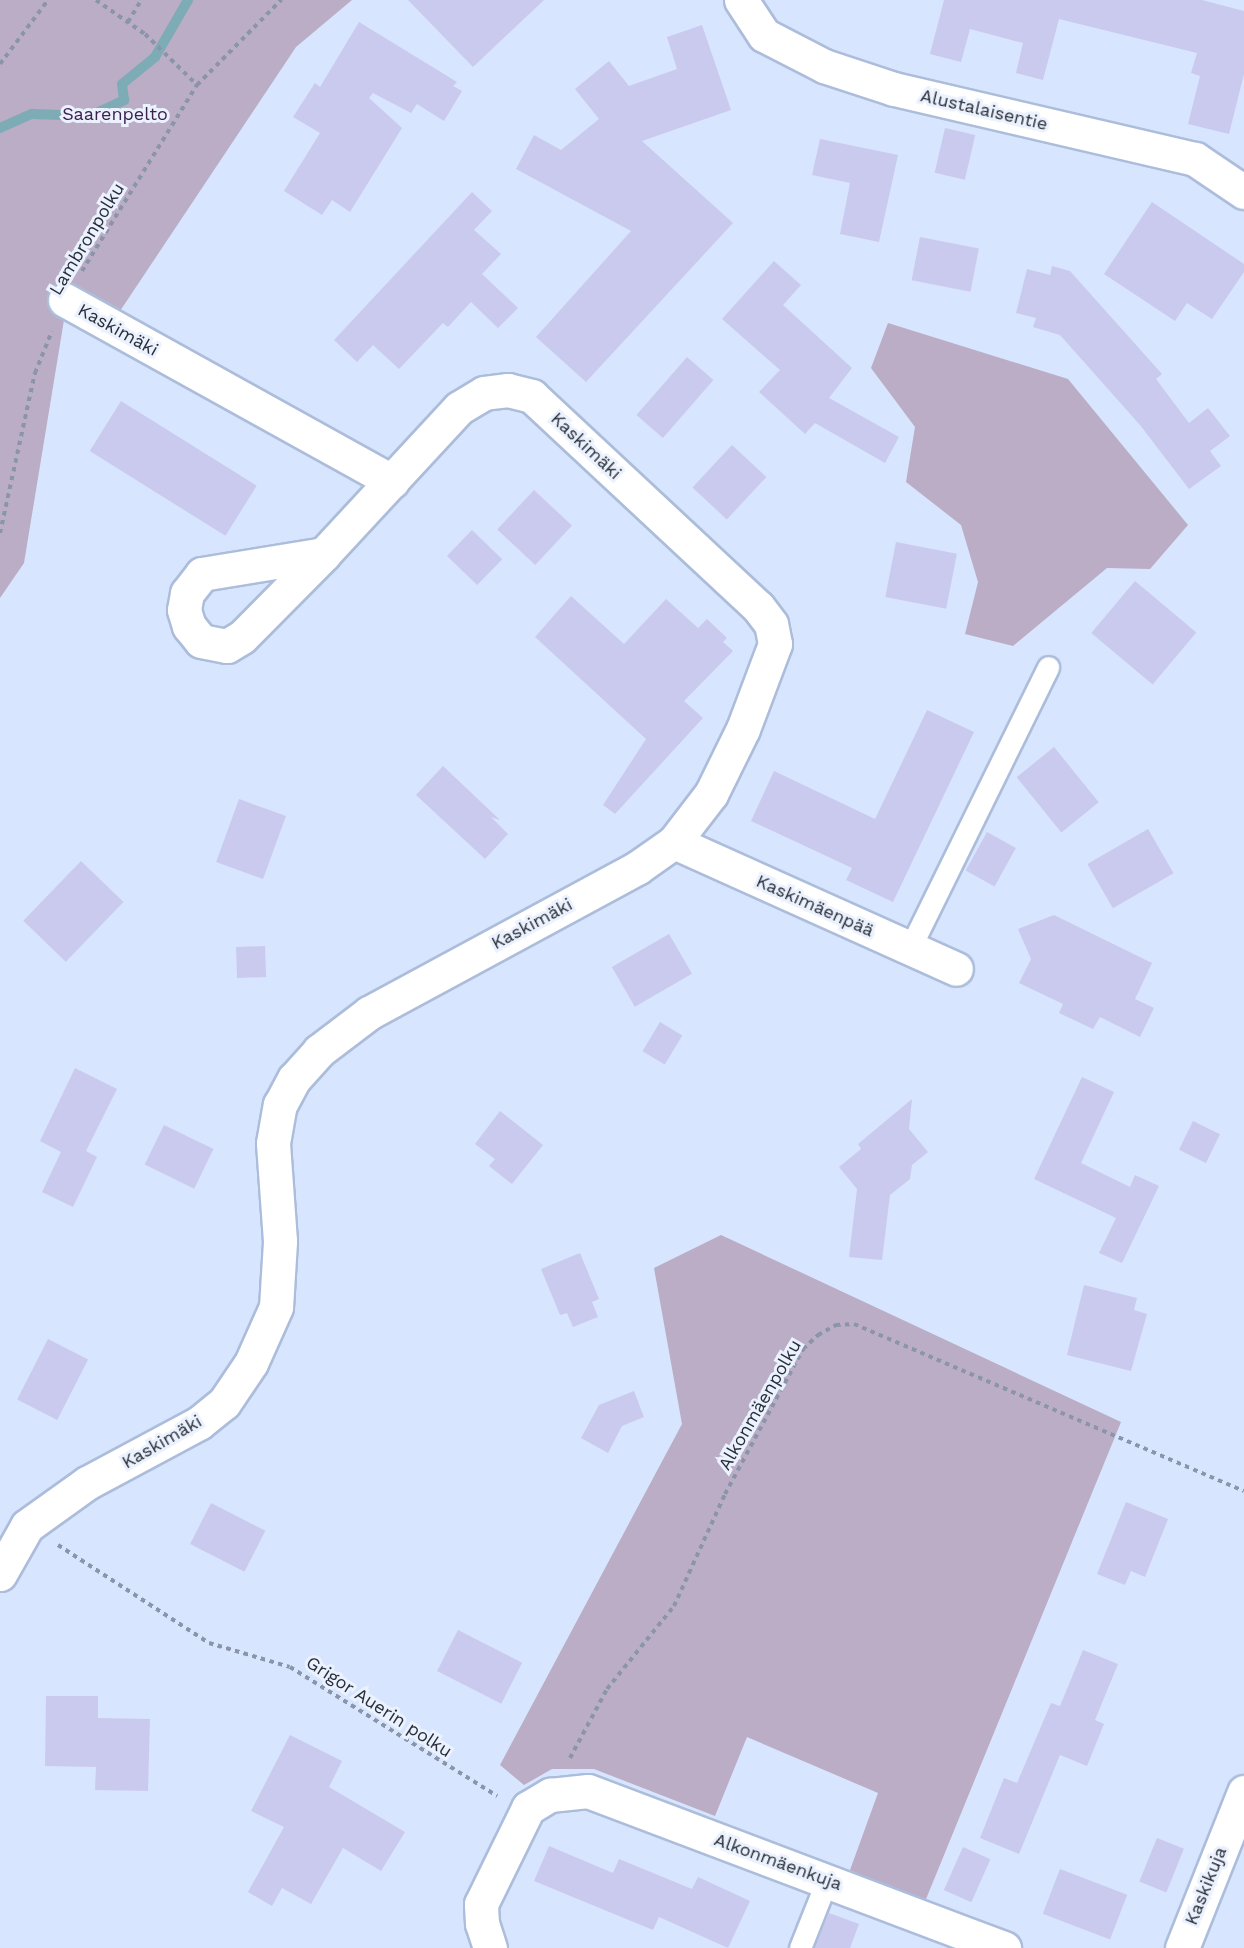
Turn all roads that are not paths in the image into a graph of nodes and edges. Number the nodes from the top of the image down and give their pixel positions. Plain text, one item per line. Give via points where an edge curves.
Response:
1 (741, 0) edge
2 (1244, 192) edge
3 (65, 300) road end
4 (392, 481) junction
5 (324, 554) dead end
6 (1048, 667) dead end
7 (674, 842) junction
8 (910, 948) junction
9 (956, 969) dead end
10 (0, 1574) edge
11 (1244, 1792) edge
12 (827, 1880) junction
13 (490, 1948) edge
14 (800, 1948) edge
15 (1004, 1948) edge
16 (1182, 1948) edge

1 - 2 street, Alustalaisentie via 764,35 824,66 894,89 1195,159
3 - 4 street, Kaskimäki
4 - 5 street, Kaskimäki
4 - 7 street, Kaskimäki via 459,408 475,398 508,390 532,396 758,607 771,624 776,644 771,662 711,794
6 - 8 lane
7 - 8 street, Kaskimäenpää
7 - 10 street, Kaskimäki via 637,868 369,1013 319,1051 294,1079 280,1105 273,1143 279,1291 270,1324 251,1363 224,1403 200,1423 87,1483 27,1526
8 - 9 street, Kaskimäenpää
11 - 16 street, Kaskikuja
12 - 13 street, Alkonmäenkuja via 588,1791 539,1801 481,1904 482,1924
12 - 14 lane
12 - 15 street, Alkonmäenkuja

